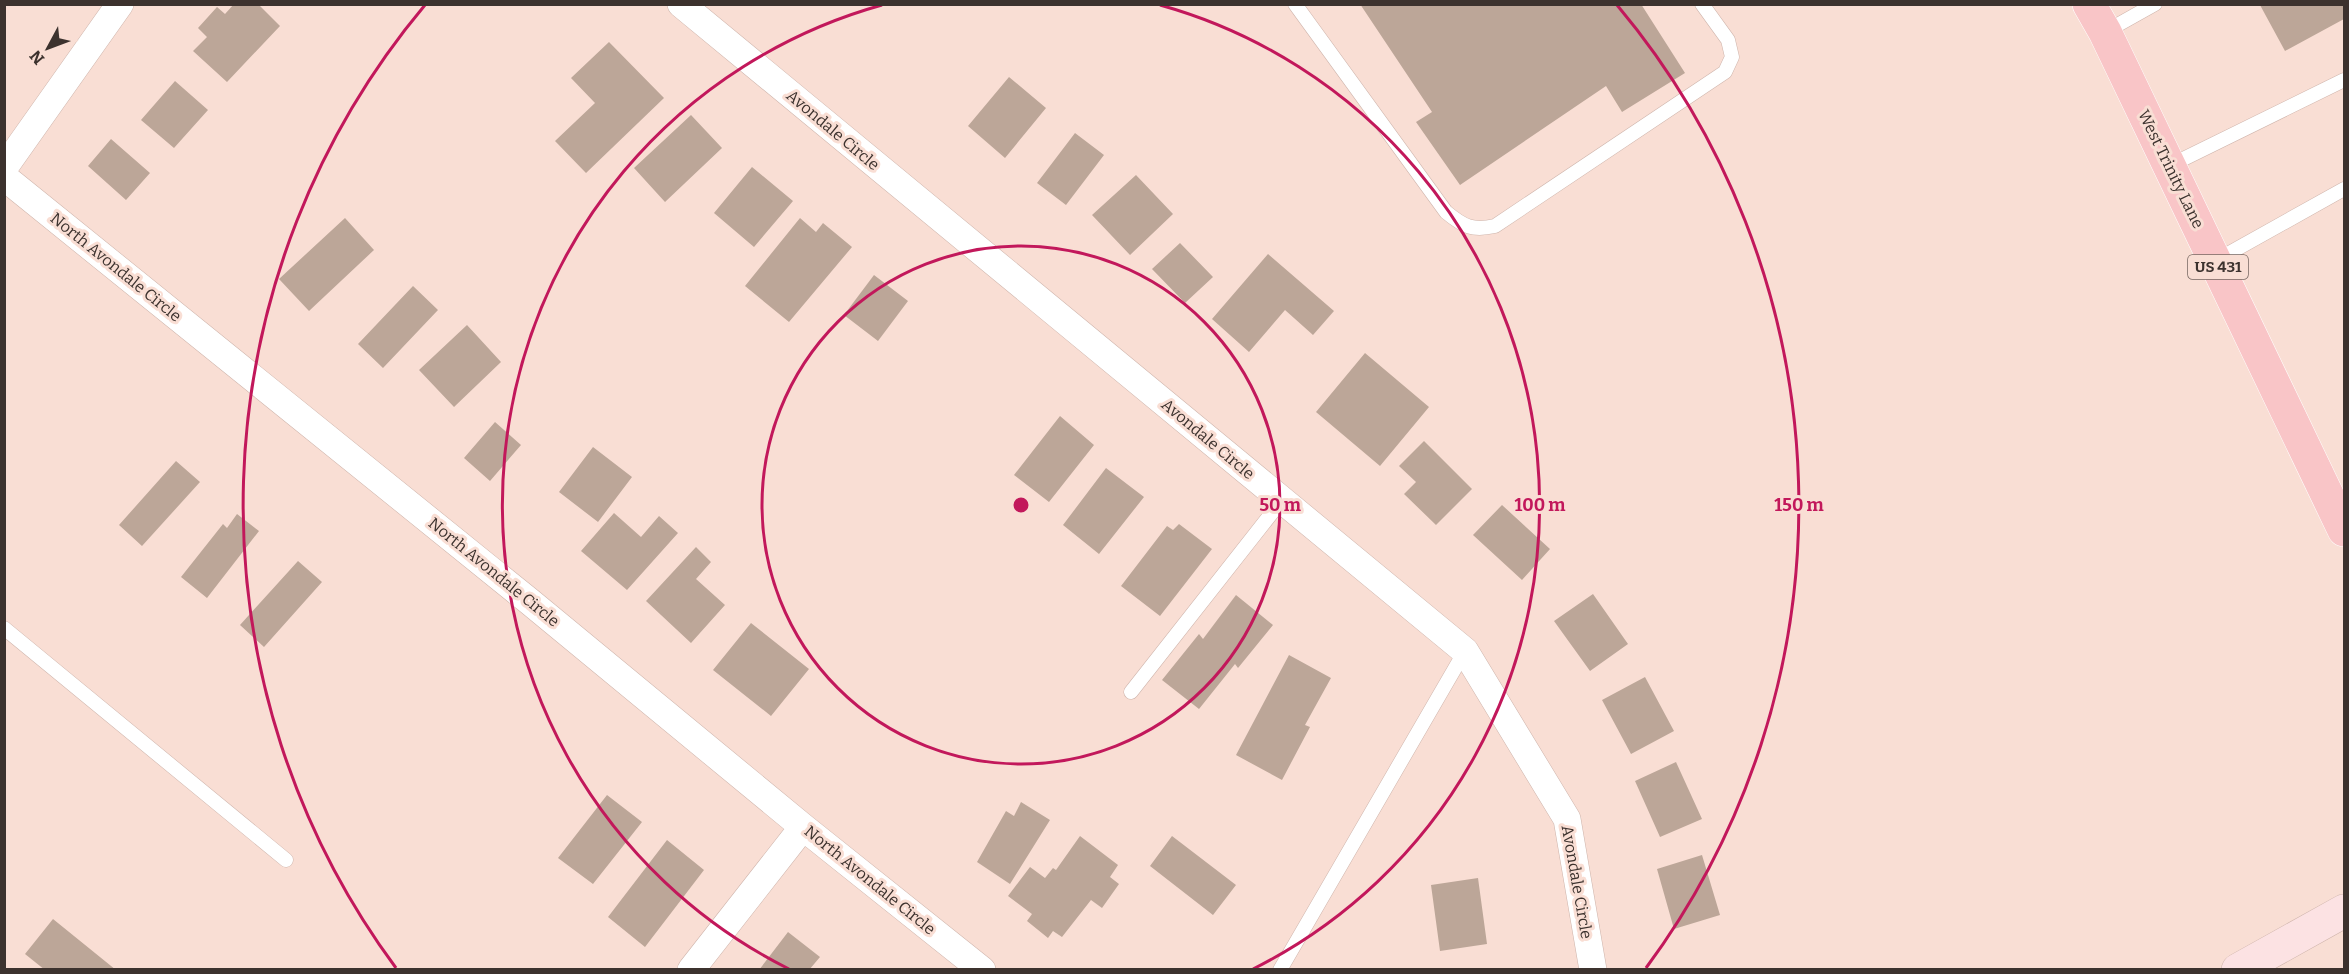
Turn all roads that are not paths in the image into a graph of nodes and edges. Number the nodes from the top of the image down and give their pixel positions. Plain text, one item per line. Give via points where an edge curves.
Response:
1 (120, 4) edge
2 (1295, 4) edge
3 (1702, 4) edge
4 (2155, 4) edge
5 (684, 6) edge
6 (2097, 18) edge
7 (2344, 80) edge
8 (2169, 166) junction
9 (4, 168) edge
10 (4, 177) edge
11 (2344, 189) edge
12 (2215, 261) junction
13 (1282, 500) junction
14 (2344, 530) edge
15 (4, 628) edge
16 (1465, 651) junction
17 (1131, 692) dead end
18 (803, 827) junction
19 (286, 860) dead end
20 (2344, 911) edge
21 (691, 969) edge
22 (982, 969) edge
23 (1280, 969) edge
24 (1593, 969) edge
25 (2238, 969) edge

1 - 9 street
2 - 3 lane via 1446,212 1460,224 1479,230 1495,226 1725,72 1732,57 1728,40
4 - 6 lane
5 - 13 street, Avondale Circle
6 - 8 main road, West Trinity Lane / US 431
7 - 8 lane
8 - 12 main road, West Trinity Lane / US 431
10 - 18 street, North Avondale Circle
11 - 12 lane
12 - 14 main road, West Trinity Lane / US 431
13 - 16 street, Avondale Circle
13 - 17 lane
15 - 19 lane
16 - 23 lane
16 - 24 street, Avondale Circle via 1567,819
18 - 21 street
18 - 22 street, North Avondale Circle
20 - 25 street

